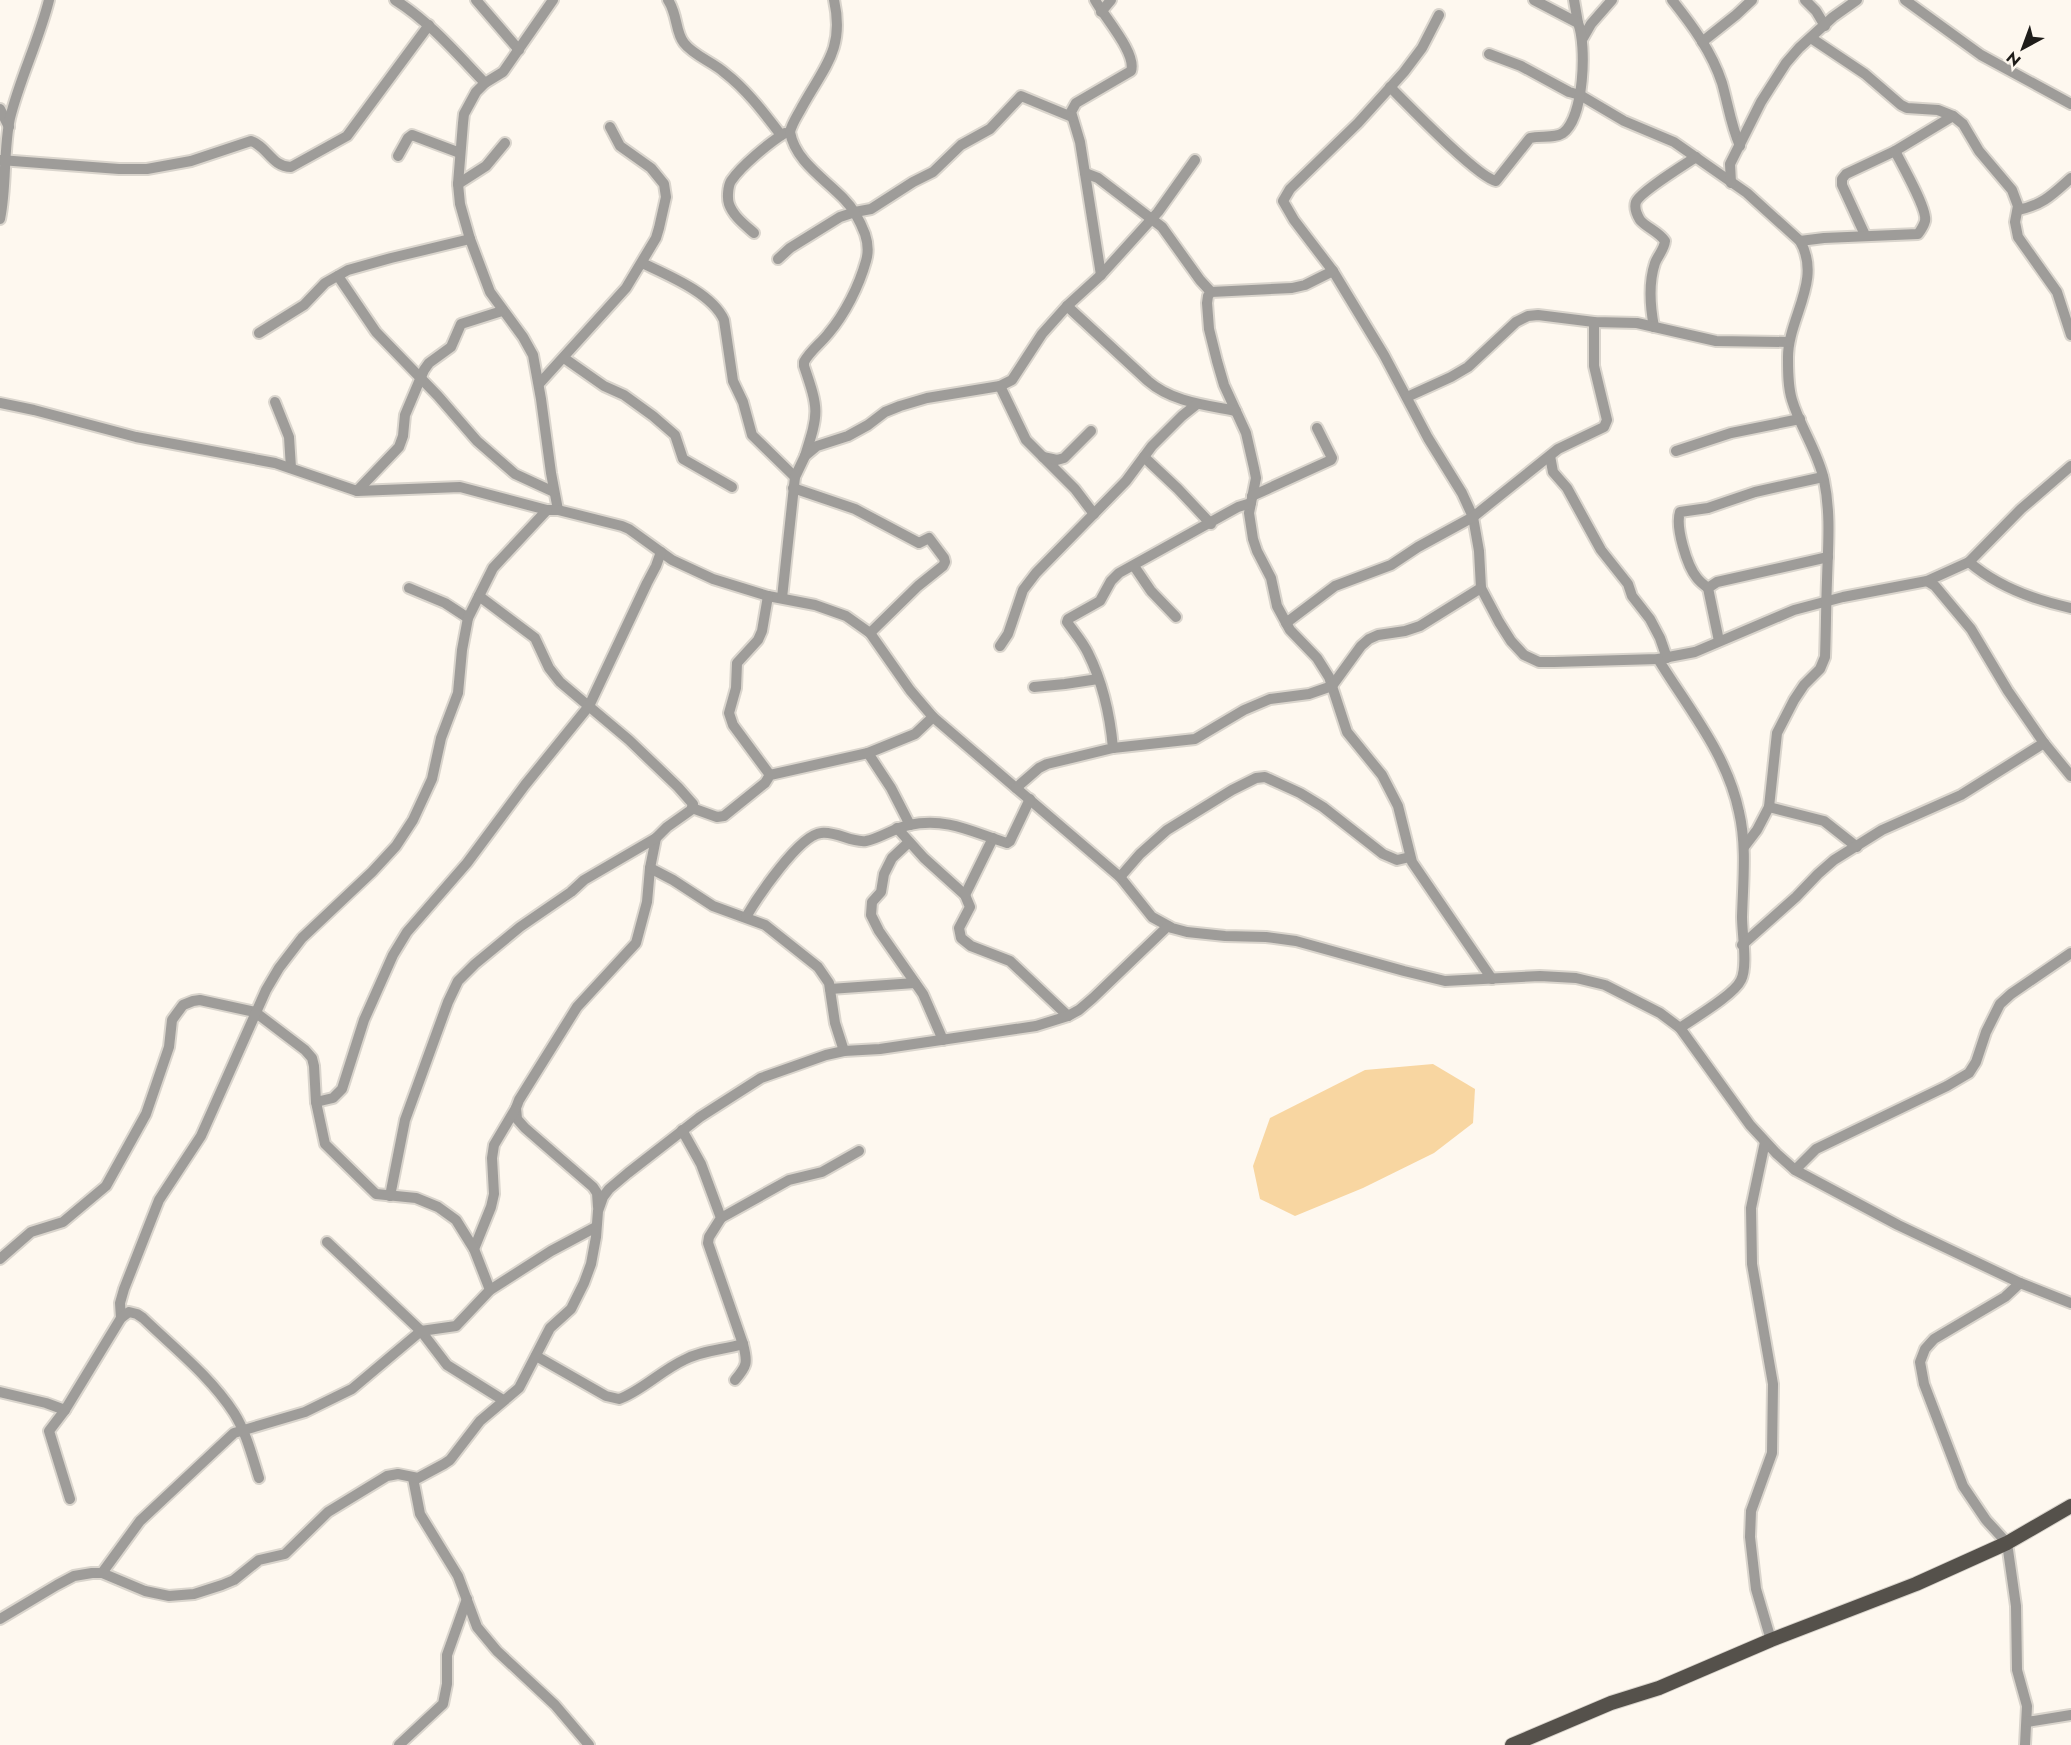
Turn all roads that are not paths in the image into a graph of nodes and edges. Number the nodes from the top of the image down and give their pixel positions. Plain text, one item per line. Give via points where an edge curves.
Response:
1 (49, 0) edge
2 (395, 0) edge
3 (476, 0) edge
4 (553, 0) edge
5 (669, 0) edge
6 (834, 0) edge
7 (1095, 0) edge
8 (1111, 0) edge
9 (1534, 0) edge
10 (1574, 0) edge
11 (1612, 0) edge
12 (1672, 0) edge
13 (1752, 0) edge
14 (1805, 0) edge
15 (1857, 0) edge
16 (1905, 0) edge
17 (1101, 12) junction
18 (1439, 15) dead end
19 (1578, 23) junction
20 (429, 25) junction
21 (1825, 26) junction
22 (1583, 38) junction
23 (1811, 38) junction
24 (1702, 42) junction
25 (519, 50) junction
26 (1489, 54) dead end
27 (485, 83) junction
28 (1390, 87) junction
29 (1580, 95) junction
30 (2071, 105) edge
31 (0, 109) edge
32 (1953, 116) junction
33 (1072, 117) junction
34 (9, 127) junction
35 (610, 127) dead end
36 (786, 132) junction
37 (505, 143) dead end
38 (1740, 146) junction
39 (1895, 151) junction
40 (460, 153) junction
41 (398, 156) dead end
42 (1696, 157) junction
43 (3, 160) edge
44 (1195, 160) dead end
45 (1085, 173) junction
46 (2071, 178) edge
47 (1731, 183) junction
48 (458, 184) junction
49 (2018, 210) junction
50 (855, 212) junction
51 (1153, 218) junction
52 (0, 219) edge
53 (754, 233) dead end
54 (1865, 235) junction
55 (470, 239) junction
56 (1800, 241) junction
57 (778, 259) dead end
58 (642, 263) junction
59 (1333, 271) junction
60 (1101, 275) junction
61 (338, 276) junction
62 (1211, 292) junction
63 (1067, 306) junction
64 (502, 311) junction
65 (1594, 322) junction
66 (1654, 327) junction
67 (259, 333) dead end
68 (2071, 335) edge
69 (1789, 342) junction
70 (564, 358) junction
71 (420, 380) junction
72 (539, 384) junction
73 (1000, 386) junction
74 (1407, 398) junction
75 (0, 402) edge
76 (275, 402) dead end
77 (1197, 404) junction
78 (1236, 411) junction
79 (1800, 419) junction
80 (1317, 428) dead end
81 (1091, 431) dead end
82 (1676, 451) dead end
83 (805, 456) junction
84 (1550, 456) junction
85 (1043, 457) junction
86 (1144, 457) junction
87 (2071, 466) edge
88 (291, 468) junction
89 (1824, 477) junction
90 (794, 482) junction
91 (732, 487) dead end
92 (357, 491) junction
93 (554, 492) junction
94 (1251, 499) junction
95 (552, 510) junction
96 (1094, 514) junction
97 (1473, 517) junction
98 (1210, 524) junction
99 (661, 552) junction
100 (1828, 557) junction
101 (1969, 562) junction
102 (1134, 566) junction
103 (1927, 581) junction
104 (409, 588) dead end
105 (1481, 588) junction
106 (1708, 588) junction
107 (479, 596) junction
108 (768, 596) junction
109 (782, 598) junction
110 (1828, 601) junction
111 (2071, 608) edge
112 (1176, 617) dead end
113 (468, 618) junction
114 (1286, 623) junction
115 (870, 633) junction
116 (1719, 641) junction
117 (1000, 646) dead end
118 (1663, 658) junction
119 (1098, 679) junction
120 (1332, 686) junction
121 (1034, 687) dead end
122 (589, 706) junction
123 (933, 717) junction
124 (2044, 743) junction
125 (1113, 748) junction
126 (868, 753) junction
127 (770, 775) junction
128 (2071, 776) edge
129 (1016, 788) junction
130 (1030, 799) junction
131 (1769, 807) junction
132 (692, 808) junction
133 (910, 825) junction
134 (897, 828) junction
135 (656, 838) junction
136 (993, 838) junction
137 (908, 843) junction
138 (1744, 847) junction
139 (1857, 847) junction
140 (1410, 857) junction
141 (650, 868) junction
142 (1120, 877) junction
143 (965, 895) junction
144 (746, 917) junction
145 (1168, 926) junction
146 (1742, 945) junction
147 (2071, 953) edge
148 (1492, 979) junction
149 (915, 983) junction
150 (830, 989) junction
151 (255, 1012) junction
152 (1068, 1016) junction
153 (1680, 1028) junction
154 (943, 1040) junction
155 (844, 1051) junction
156 (316, 1102) junction
157 (516, 1108) junction
158 (682, 1130) junction
159 (1766, 1142) junction
160 (859, 1151) dead end
161 (1795, 1170) junction
162 (593, 1187) junction
163 (609, 1189) junction
164 (390, 1196) junction
165 (598, 1211) junction
166 (722, 1218) junction
167 (596, 1227) junction
168 (327, 1242) dead end
169 (474, 1249) junction
170 (0, 1259) edge
171 (2020, 1282) junction
172 (490, 1290) junction
173 (2071, 1303) edge
174 (121, 1318) junction
175 (421, 1331) junction
176 (743, 1344) junction
177 (536, 1356) junction
178 (735, 1380) dead end
179 (0, 1392) edge
180 (503, 1400) junction
181 (65, 1410) junction
182 (242, 1429) junction
183 (259, 1478) dead end
184 (413, 1478) junction
185 (70, 1499) dead end
186 (2071, 1506) edge
187 (2007, 1543) junction
188 (102, 1573) junction
189 (467, 1599) junction
190 (0, 1619) edge
191 (1771, 1640) junction
192 (2071, 1715) edge
193 (2027, 1722) junction
194 (399, 1745) edge
195 (589, 1745) edge
196 (1512, 1745) edge
197 (2025, 1745) edge

1 - 34 street
2 - 20 street
3 - 25 street
4 - 25 street
5 - 36 street via 684,44 723,71
6 - 36 street via 837,40 820,79
7 - 17 street
8 - 17 street
9 - 19 street
10 - 19 street
11 - 22 street
12 - 24 street
13 - 24 street
14 - 21 street
15 - 21 street
16 - 30 street via 1981,55
17 - 33 street via 1132,58 1132,68 1077,104
18 - 28 street via 1422,48
19 - 22 street
20 - 27 street
20 - 43 street via 347,136 291,167 278,163 251,141 191,161 147,169
21 - 23 street
22 - 29 street
23 - 32 street via 1865,74 1901,105
23 - 38 street via 1786,63
24 - 38 street via 1721,81
25 - 27 street via 503,72
26 - 29 street
27 - 40 street via 464,114
28 - 29 street via 1494,182 1530,138 1564,132
28 - 59 street via 1290,189 1283,201
29 - 42 street via 1624,122 1674,142
31 - 34 street
32 - 39 street
32 - 49 street via 2012,190
33 - 45 street
33 - 50 street via 1021,96 990,129 961,145 933,172 871,209
34 - 43 street
35 - 58 street via 620,146 651,168 666,188 656,238
36 - 50 street via 817,176
36 - 53 street via 765,146 730,182 730,207
37 - 48 street via 486,166
38 - 47 street via 1730,164
39 - 54 street via 1842,179
39 - 54 street via 1926,221 1915,235
40 - 41 street via 412,135
40 - 48 street
42 - 47 street
42 - 66 street via 1648,190 1635,204 1642,222 1665,241 1651,286
43 - 52 street via 6,183
44 - 51 street
45 - 51 street via 1098,178
45 - 60 street
46 - 49 street via 2038,205
47 - 56 street
48 - 55 street
49 - 68 street via 2018,237 2057,292
50 - 57 street via 840,217
50 - 83 street via 867,242 866,261 839,320 804,362 817,407
51 - 60 street
51 - 62 street
54 - 56 street
55 - 61 street via 368,264
55 - 64 street via 490,292
56 - 69 street via 1805,249 1808,284
58 - 70 street via 626,288
58 - 90 street via 684,284 722,314 734,381 752,435
59 - 62 street via 1292,288
59 - 74 street
60 - 63 street
61 - 67 street via 325,283 304,305
61 - 71 street via 376,332
62 - 78 street via 1207,298 1209,329
63 - 73 street via 1042,334 1015,377
63 - 77 street via 1154,386
64 - 71 street via 462,324 451,347 429,363
64 - 72 street via 529,346
65 - 66 street
65 - 74 street via 1538,315 1523,318 1468,367
65 - 84 street via 1594,366 1607,423
66 - 69 street via 1716,341
69 - 79 street via 1789,388
70 - 72 street
70 - 91 street via 653,416 675,435 683,459
71 - 92 street via 405,415 399,447
71 - 93 street via 502,464 525,480
72 - 93 street
73 - 83 street via 900,406 848,436 817,446
73 - 85 street via 1021,431
74 - 97 street
75 - 88 street via 136,437
76 - 88 street via 289,437
77 - 78 street
77 - 86 street
78 - 94 street via 1256,478
79 - 82 street via 1731,433
79 - 89 street
80 - 94 street via 1331,460
81 - 85 street via 1064,458
83 - 90 street
84 - 97 street
84 - 118 street via 1553,472 1650,619 1660,638
85 - 96 street
86 - 96 street
86 - 98 street
87 - 101 street
88 - 92 street
89 - 100 street via 1829,511
89 - 106 street via 1680,512 1682,545 1691,569
90 - 109 street
90 - 115 street via 919,543 929,538 944,558 943,566
92 - 95 street via 460,487
93 - 95 street
94 - 98 street
94 - 114 street via 1254,545 1271,578 1277,606
95 - 99 street via 622,526
95 - 107 street via 493,568
96 - 117 street via 1027,585
97 - 105 street
97 - 114 street via 1391,566 1335,586
98 - 102 street
99 - 108 street via 704,575
99 - 122 street
100 - 106 street via 1717,582
100 - 110 street
101 - 103 street
101 - 111 street via 1994,582
102 - 112 street
102 - 119 street via 1114,577 1098,603 1067,622 1087,652
103 - 110 street
103 - 124 street via 1941,592 1976,636
104 - 113 street
105 - 118 street via 1511,642 1539,662
105 - 120 street via 1420,626 1369,639
106 - 116 street
107 - 113 street
107 - 122 street via 535,638 560,682
108 - 109 street
108 - 127 street via 758,640 737,663 729,713 733,725
109 - 115 street via 846,616
110 - 116 street via 1794,610
110 - 131 street via 1823,664 1794,700 1777,733
113 - 151 street via 458,693 441,738 432,779 413,820 372,872 296,945
114 - 120 street via 1317,658
115 - 123 street
116 - 118 street via 1705,649
118 - 138 street via 1726,772 1738,805
119 - 121 street
119 - 125 street via 1110,716
120 - 125 street via 1309,694 1270,699 1196,739
120 - 140 street via 1347,732 1382,775 1396,801
122 - 132 street via 678,787 692,801
122 - 156 street via 467,863 407,932 364,1020 342,1089 333,1098
123 - 126 street via 915,734
123 - 129 street
124 - 128 street
124 - 139 street via 1961,795 1882,830
125 - 129 street via 1047,764
126 - 127 street
126 - 133 street
127 - 132 street via 724,816
129 - 130 street
130 - 136 street via 1009,842
130 - 142 street
131 - 138 street
131 - 139 street via 1824,821
132 - 135 street
133 - 134 street
133 - 136 street via 948,823
134 - 137 street
134 - 144 street via 863,841 829,833 814,835 788,859
135 - 141 street
135 - 164 street via 584,880 520,927 458,981 405,1120
136 - 143 street
137 - 143 street
137 - 149 street via 892,858 871,913
138 - 146 street
139 - 146 street via 1824,868
140 - 142 street via 1397,860 1383,854 1323,807 1265,777 1232,790 1167,830
140 - 148 street
141 - 144 street via 713,906
141 - 157 street via 647,902 636,943 577,1007
142 - 145 street via 1152,917
143 - 152 street via 970,908 959,928 961,938 1010,962
144 - 150 street via 776,932 812,960
145 - 148 street via 1187,932 1296,941 1445,981
145 - 152 street via 1093,998
146 - 153 street via 1742,977 1734,990
147 - 161 street via 2000,1004 1969,1073 1816,1149
148 - 153 street via 1586,979 1660,1013
149 - 150 street
149 - 154 street
150 - 155 street
151 - 156 street via 310,1056
151 - 170 street via 196,1000 183,1005 172,1020 169,1047 146,1114 106,1186 63,1222 31,1232
151 - 174 street via 201,1137 159,1200 124,1289
152 - 154 street via 1036,1026
153 - 159 street
154 - 155 street
155 - 158 street via 761,1078
156 - 164 street via 325,1144 373,1192
157 - 162 street via 517,1119 525,1128
157 - 169 street via 495,1142 494,1194
158 - 163 street
158 - 166 street via 701,1164
159 - 161 street
159 - 191 street via 1751,1208 1752,1264 1773,1384 1772,1453 1752,1511 1750,1537 1756,1589
160 - 166 street via 822,1172 789,1180
161 - 171 street via 1898,1225
162 - 163 street
162 - 165 street
163 - 165 street
164 - 169 street via 416,1198 438,1207 456,1220
165 - 167 street
166 - 176 street via 709,1237 709,1248
167 - 172 street
167 - 177 street via 584,1283 571,1309 550,1328
168 - 175 street
169 - 172 street
171 - 173 street
171 - 187 street via 2005,1297 1934,1339 1920,1362 1924,1384 1963,1486
172 - 175 street via 456,1326
174 - 181 street
174 - 182 street via 129,1312 143,1318 212,1385
175 - 180 street via 447,1365
175 - 182 street via 352,1389 296,1415
176 - 177 street via 685,1359 619,1399 606,1396
176 - 178 street via 747,1363
177 - 180 street via 519,1388
179 - 181 street
180 - 184 street via 450,1460
181 - 185 street via 49,1434
182 - 183 street
182 - 188 street via 225,1439 140,1521
184 - 188 street via 387,1476 328,1512 285,1554 259,1560 234,1580 202,1592 169,1596 150,1593
184 - 189 street via 420,1514 458,1576
186 - 187 main road
187 - 191 main road via 1916,1584
187 - 193 street via 2016,1606 2017,1670 2027,1706
188 - 190 street via 74,1576
189 - 194 street via 447,1655 443,1704
189 - 195 street via 477,1627 497,1651 555,1705
191 - 196 main road
192 - 193 street
193 - 197 street

